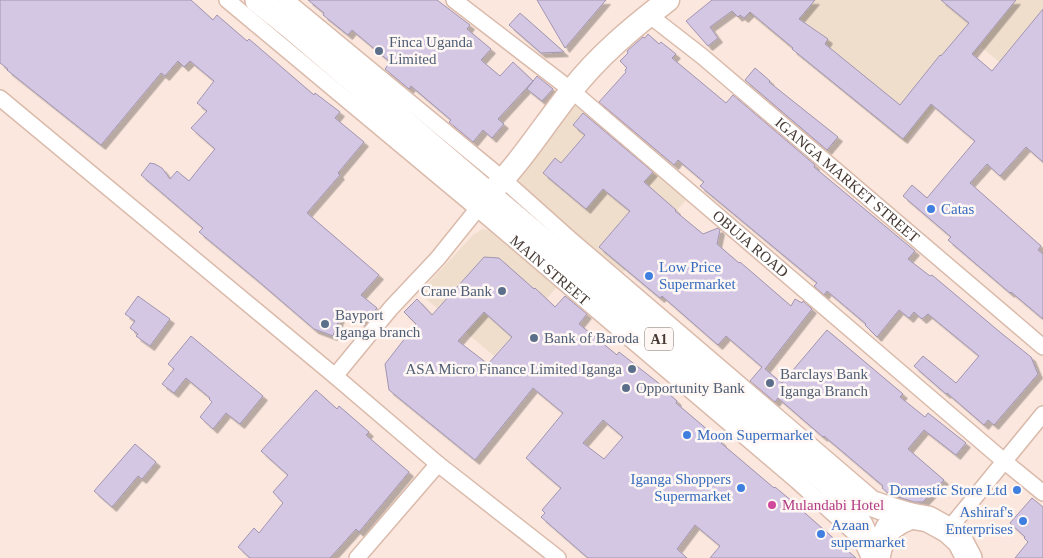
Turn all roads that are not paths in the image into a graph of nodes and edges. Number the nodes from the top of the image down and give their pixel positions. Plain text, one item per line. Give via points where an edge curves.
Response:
1 (227, 0) edge
2 (258, 0) edge
3 (286, 0) edge
4 (454, 0) edge
5 (668, 0) edge
6 (648, 7) edge
7 (567, 86) junction
8 (0, 98) edge
9 (491, 189) junction
10 (1043, 347) edge
11 (335, 376) junction
12 (1043, 414) edge
13 (1004, 461) junction
14 (438, 464) junction
15 (828, 483) junction
16 (1043, 493) edge
17 (885, 509) junction
18 (911, 516) junction
19 (948, 530) junction
20 (874, 554) edge
21 (357, 558) edge
22 (558, 558) edge
23 (969, 558) edge

1 - 9 street, MAIN STREET
2 - 9 main road, MAIN STREET / A1
3 - 9 street, MAIN STREET
4 - 7 street, OBUJA ROAD
5 - 6 main road
6 - 7 main road via 604,55
6 - 10 street, IGANGA MARKET STREET
7 - 9 main road
7 - 13 street, OBUJA ROAD
8 - 11 street
9 - 11 street via 438,258 391,308
9 - 15 main road, MAIN STREET / A1
9 - 17 street, MAIN STREET via 570,238
9 - 20 street, MAIN STREET
11 - 14 street
12 - 13 street
13 - 16 street, OBUJA ROAD
13 - 19 street
14 - 21 street
14 - 22 street
15 - 17 main road, MAIN STREET / A1
15 - 20 main road, MAIN STREET / A1 via 860,525
17 - 18 main road, MAIN STREET / A1
18 - 19 main road, MAIN STREET / A1 via 928,519
18 - 20 main road via 888,529
19 - 23 main road, MAIN STREET / A1 via 960,541

